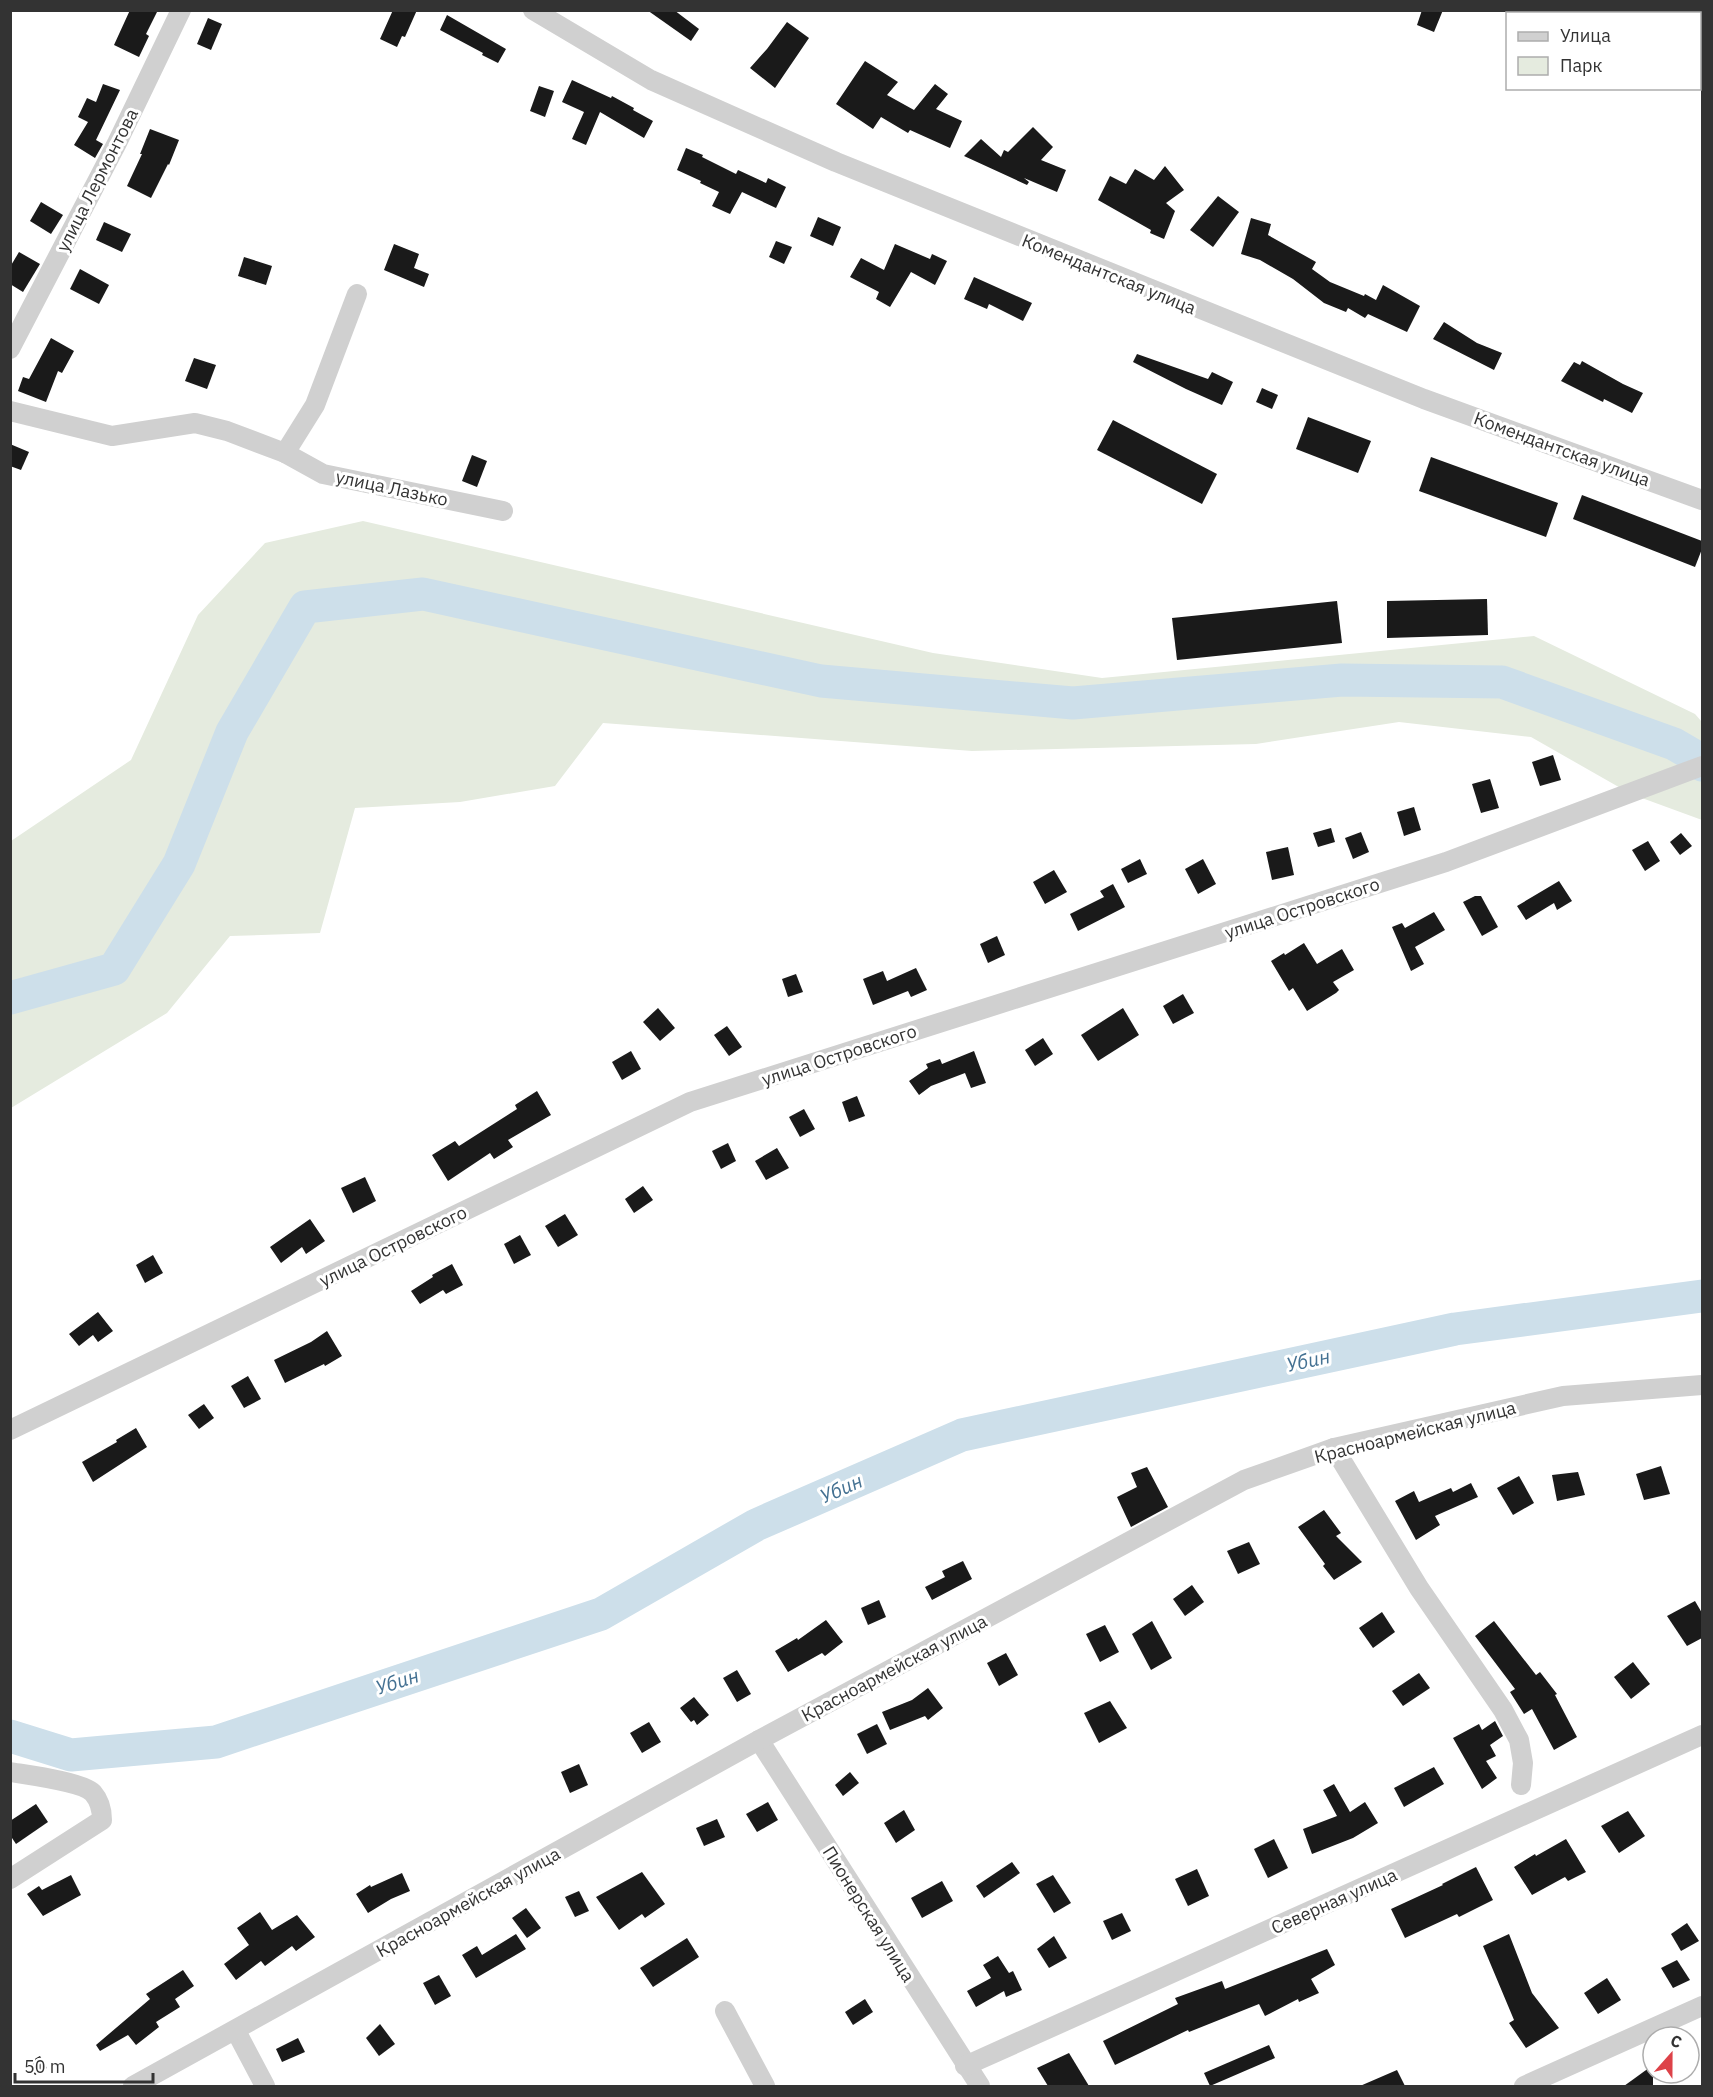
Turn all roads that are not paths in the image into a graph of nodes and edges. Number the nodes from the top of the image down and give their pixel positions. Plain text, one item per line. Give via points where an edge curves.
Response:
1 (181, 10) edge
2 (533, 10) edge
3 (357, 294) dead end
4 (10, 349) edge
5 (10, 411) edge
6 (285, 453) junction
7 (1702, 500) edge
8 (503, 511) dead end
9 (1697, 769) edge
10 (1702, 1385) edge
11 (10, 1430) edge
12 (1334, 1448) junction
13 (1702, 1735) edge
14 (759, 1740) junction
15 (10, 1772) edge
16 (1521, 1785) dead end
17 (10, 1879) edge
18 (1702, 2006) edge
19 (725, 2010) dead end
20 (236, 2031) junction
21 (965, 2066) junction
22 (133, 2086) edge
23 (265, 2086) edge
24 (765, 2086) edge
25 (980, 2086) edge
26 (1524, 2086) edge

1 - 4 street, улица Лермонтова
2 - 7 street, Комендантская улица via 651,80 847,167 1424,399
3 - 6 street via 315,405
5 - 6 street, улица Лазько via 112,436 195,423
6 - 8 street, улица Лазько via 323,474
9 - 11 street, улица Островского via 1446,862 690,1102
10 - 12 street, Красноармейская улица via 1563,1396
12 - 14 street, Красноармейская улица via 1244,1480
12 - 16 street via 1419,1588 1503,1710 1519,1740
13 - 21 street, Северная улица
14 - 20 street, Красноармейская улица
14 - 21 street, Пионерская улица
15 - 17 street via 78,1785 93,1792 102,1809 102,1820
18 - 26 street
19 - 24 street
20 - 22 street, Красноармейская улица
20 - 23 street
21 - 25 street, Пионерская улица

